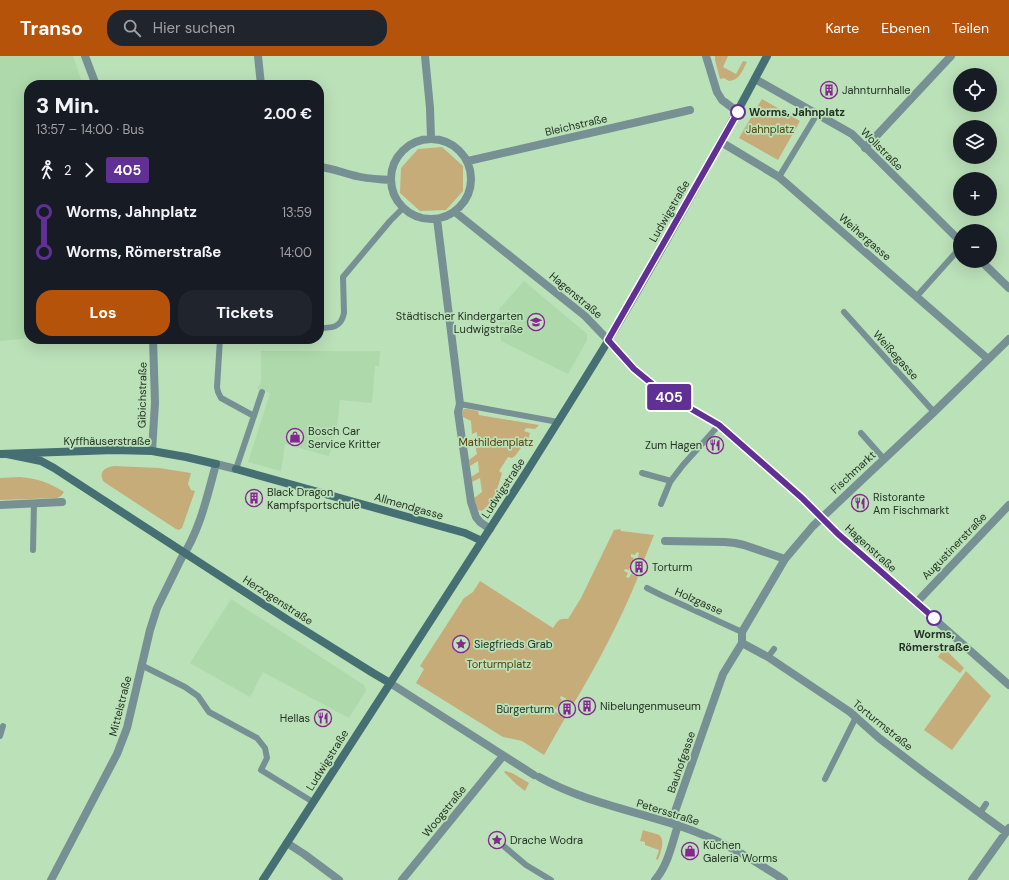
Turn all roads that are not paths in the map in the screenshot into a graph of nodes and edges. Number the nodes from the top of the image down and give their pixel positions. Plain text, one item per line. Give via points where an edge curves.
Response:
1 (85, 56) edge
2 (258, 56) edge
3 (425, 56) edge
4 (706, 56) edge
5 (767, 56) edge
6 (951, 56) edge
7 (94, 80) edge
8 (260, 80) edge
9 (755, 80) junction
10 (690, 110) dead end
11 (738, 112) junction
12 (817, 114) junction
13 (431, 138) junction
14 (721, 142) junction
15 (865, 148) junction
16 (468, 161) junction
17 (324, 168) edge
18 (779, 177) junction
19 (391, 180) junction
20 (403, 208) junction
21 (455, 212) junction
22 (437, 219) junction
23 (953, 234) edge
24 (953, 256) edge
25 (988, 268) edge
26 (1009, 288) edge
27 (917, 296) junction
28 (844, 312) dead end
29 (324, 328) edge
30 (1009, 339) edge
31 (608, 340) junction
32 (153, 344) edge
33 (220, 344) edge
34 (988, 359) junction
35 (262, 392) dead end
36 (460, 404) junction
37 (934, 412) junction
38 (254, 416) junction
39 (558, 422) junction
40 (719, 425) junction
41 (861, 433) dead end
42 (152, 451) junction
43 (3, 454) edge
44 (884, 459) junction
45 (216, 464) junction
46 (236, 469) junction
47 (642, 473) dead end
48 (671, 481) junction
49 (62, 502) dead end
50 (34, 503) junction
51 (661, 504) dead end
52 (0, 505) edge
53 (1009, 505) edge
54 (822, 517) junction
55 (490, 529) junction
56 (482, 541) junction
57 (665, 541) dead end
58 (33, 550) dead end
59 (185, 552) junction
60 (785, 559) junction
61 (648, 588) dead end
62 (916, 603) junction
63 (742, 632) junction
64 (742, 643) junction
65 (774, 649) dead end
66 (768, 657) junction
67 (141, 665) junction
68 (390, 683) junction
69 (1009, 685) edge
70 (856, 717) junction
71 (3, 726) dead end
72 (0, 736) edge
73 (503, 756) junction
74 (536, 776) joint
75 (825, 779) dead end
76 (313, 802) junction
77 (986, 804) dead end
78 (980, 813) junction
79 (674, 824) junction
80 (1007, 834) edge
81 (287, 842) junction
82 (500, 842) dead end
83 (50, 880) edge
84 (263, 880) edge
85 (339, 880) edge
86 (402, 880) edge
87 (551, 880) edge
88 (655, 880) edge
89 (784, 880) edge
90 (972, 880) edge

1 - 7 street
2 - 8 street
3 - 13 street
4 - 11 street via 717,92 722,100
5 - 9 main road, Ludwigstraße
6 - 15 street
9 - 11 main road, Ludwigstraße
9 - 12 street, Wollstraße
10 - 16 street, Bleichstraße
11 - 14 main road, Ludwigstraße
12 - 15 street, Wollstraße via 852,134
12 - 18 lane
13 - 16 street via 453,144
13 - 19 street via 418,140 406,146 392,167
14 - 18 street, Weihergasse
14 - 31 main road, Ludwigstraße
15 - 23 street, Wollstraße
16 - 21 street via 472,180 470,189 464,202
17 - 19 street via 356,176
18 - 27 street, Weihergasse
19 - 20 street via 392,190
20 - 22 street via 413,215
20 - 29 lane via 343,277 343,319 334,327
21 - 22 street
21 - 31 street, Hagenstraße via 585,316
22 - 36 street
24 - 27 lane
25 - 26 street
27 - 34 street, Weihergasse
28 - 37 lane, Weißegasse
30 - 34 street, Fischmarkt
31 - 39 main road, Ludwigstraße
31 - 40 street, Hagenstraße via 634,369 662,392
32 - 42 street, Gibichstraße via 155,403
33 - 38 lane via 217,387 219,396
34 - 37 street, Fischmarkt
35 - 38 lane
36 - 39 lane
36 - 55 street via 458,412 471,502 476,517
37 - 44 street, Fischmarkt
38 - 46 lane
39 - 55 main road, Ludwigstraße
40 - 48 lane
40 - 54 street, Hagenstraße
41 - 44 lane
42 - 43 main road, Kyffhäuserstraße
42 - 45 main road, Kyffhäuserstraße
43 - 59 main road, Herzogenstraße via 41,461 54,468
44 - 54 street, Fischmarkt
45 - 46 street, Kyffhäuserstraße
45 - 59 street, Mittelstraße via 202,515
46 - 56 main road, Allmendgasse via 465,533
47 - 48 lane
48 - 51 lane
49 - 50 street
50 - 52 street
50 - 58 lane
53 - 62 street, Augustinerstraße
54 - 60 street, Fischmarkt
54 - 62 street, Hagenstraße
55 - 56 main road, Ludwigstraße
56 - 68 main road, Ludwigstraße
57 - 60 street via 744,544
59 - 67 street, Mittelstraße via 157,608
59 - 68 main road, Herzogenstraße
60 - 63 street, Fischmarkt
61 - 63 lane, Holzgasse
62 - 69 street, Hagenstraße
63 - 64 street
64 - 66 street, Torturmstraße
64 - 79 street, Bauhofgasse via 723,674
65 - 66 lane
66 - 70 street, Torturmstraße
67 - 76 lane via 185,687 198,696 209,712 257,738 265,748 267,758 261,770
67 - 83 street, Mittelstraße via 127,728 117,754
68 - 73 street, Herzogenstraße
68 - 76 main road, Ludwigstraße
70 - 75 lane
70 - 78 street, Torturmstraße via 879,738
71 - 72 lane
73 - 74 street, Herzogenstraße
73 - 86 street, Woogstraße
74 - 79 street, Petersstraße via 609,806
76 - 81 main road, Ludwigstraße
77 - 78 lane
78 - 80 street, Torturmstraße
79 - 88 street, Bauhofgasse via 666,862
79 - 89 street, Petersstraße via 696,831 736,850
80 - 90 street
81 - 84 main road, Ludwigstraße
81 - 85 street
82 - 87 lane via 526,865

